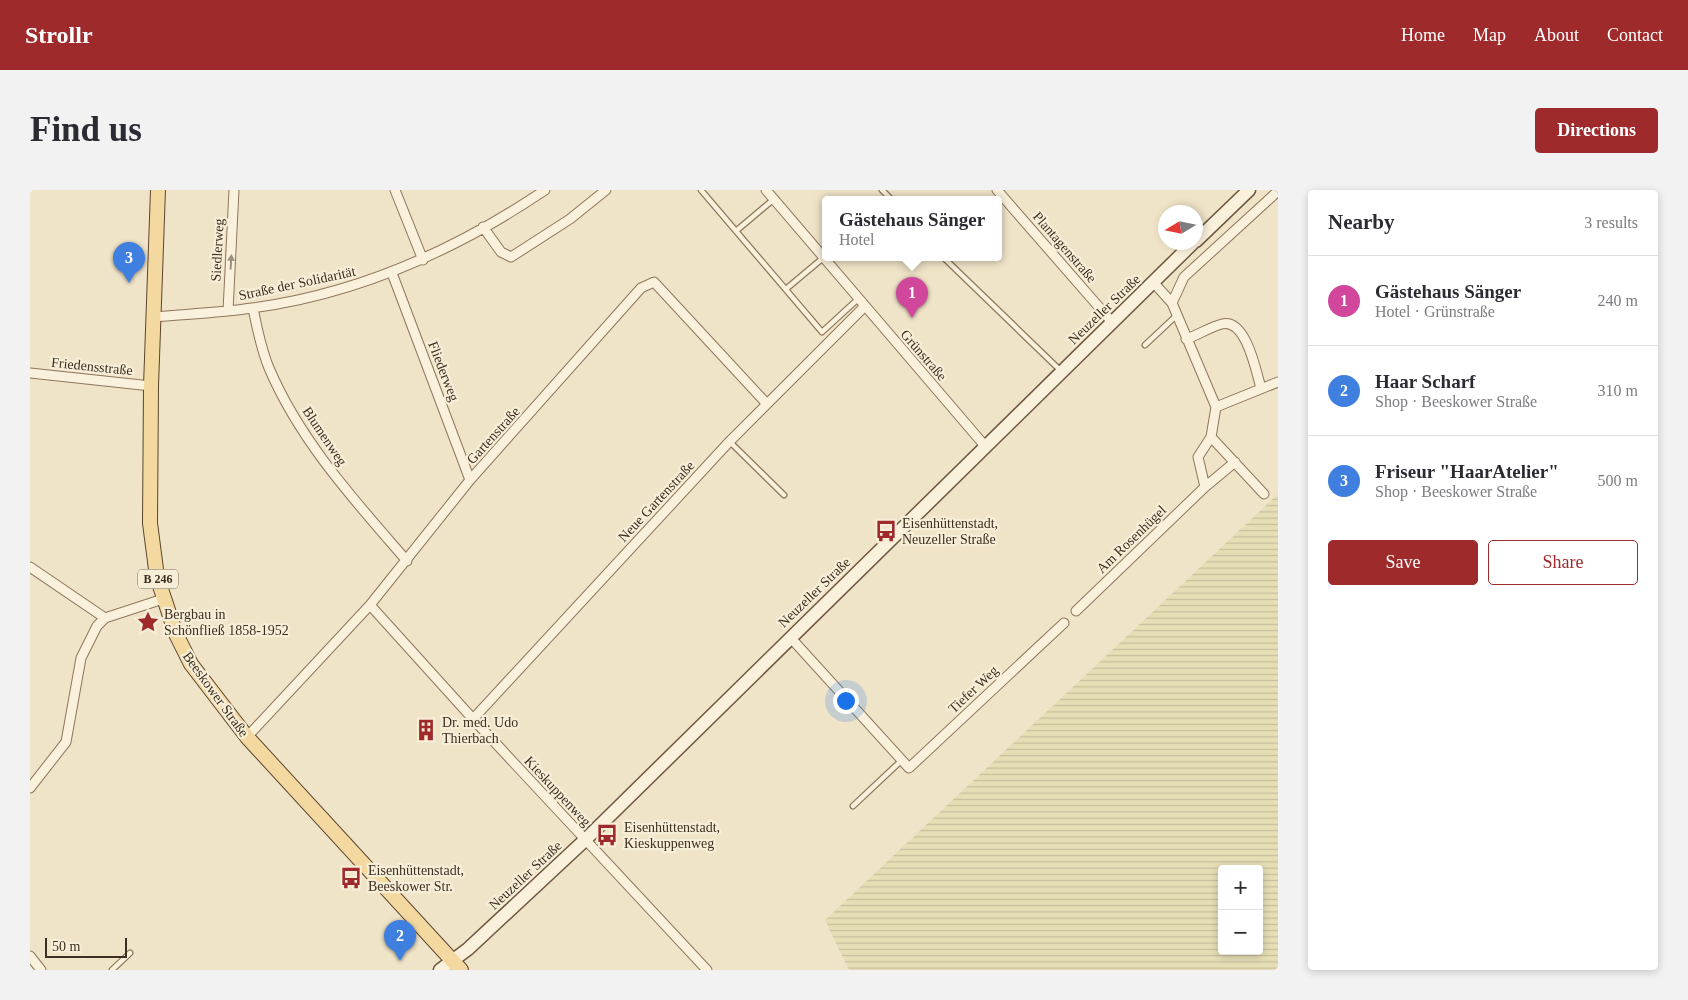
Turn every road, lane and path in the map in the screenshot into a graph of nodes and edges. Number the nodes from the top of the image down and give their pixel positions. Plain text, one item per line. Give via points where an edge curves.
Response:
1 (158, 190) edge
2 (234, 190) edge
3 (396, 190) edge
4 (606, 190) edge
5 (701, 190) edge
6 (766, 190) edge
7 (997, 190) edge
8 (1249, 190) edge
9 (1278, 191) edge
10 (537, 192) edge
11 (774, 199) junction
12 (483, 228) junction
13 (736, 231) junction
14 (1203, 234) edge
15 (1187, 250) edge
16 (822, 257) edge
17 (822, 259) edge
18 (423, 260) junction
19 (826, 261) edge
20 (947, 261) edge
21 (392, 272) junction
22 (1153, 282) junction
23 (786, 289) junction
24 (858, 299) junction
25 (1172, 303) junction
26 (864, 307) junction
27 (253, 308) junction
28 (228, 311) junction
29 (1177, 315) junction
30 (153, 317) junction
31 (1112, 322) junction
32 (1186, 339) junction
33 (1145, 345) dead end
34 (1062, 371) junction
35 (30, 373) edge
36 (1278, 382) edge
37 (151, 386) junction
38 (1261, 388) junction
39 (767, 404) junction
40 (1216, 407) junction
41 (1211, 436) junction
42 (730, 442) junction
43 (985, 446) junction
44 (1235, 462) junction
45 (470, 480) junction
46 (1205, 487) junction
47 (1264, 494) dead end
48 (784, 495) dead end
49 (407, 561) junction
50 (30, 567) edge
51 (163, 599) junction
52 (370, 605) junction
53 (1076, 611) dead end
54 (104, 618) junction
55 (1064, 623) dead end
56 (790, 637) junction
57 (473, 719) junction
58 (247, 737) junction
59 (902, 760) junction
60 (30, 788) edge
61 (853, 806) dead end
62 (585, 840) junction
63 (130, 953) dead end
64 (30, 956) edge
65 (457, 966) edge
66 (41, 970) edge
67 (112, 970) edge
68 (440, 970) edge
69 (707, 970) edge

1 - 30 main road, Beeskower Straße / B 246
28 -> 2 street, Siedlerweg
3 - 18 street
4 - 12 street via 570,219 511,257 501,252
5 - 13 lane
6 - 11 street, Grünstraße
7 - 31 street, Plantagenstraße
8 - 14 main road, Neuzeller Straße
9 - 25 street via 1184,277
10 - 12 street, Straße der Solidarität
11 - 13 lane
11 - 16 street, Grünstraße
12 - 18 street, Straße der Solidarität
13 - 23 lane
15 - 22 main road, Neuzeller Straße
17 - 23 lane
18 - 21 street, Straße der Solidarität
19 - 24 street, Grünstraße
20 - 34 lane
21 - 27 street, Straße der Solidarität via 331,292
21 - 45 street, Fliederweg
22 - 25 street
22 - 31 main road, Neuzeller Straße
23 - 24 lane via 822,332
24 - 26 street, Grünstraße
25 - 29 street
26 - 39 street, Neue Gartenstraße
26 - 43 street, Grünstraße
27 - 28 street, Straße der Solidarität
27 - 49 street, Blumenweg via 268,366 291,411 347,492
28 - 30 street, Straße der Solidarität
29 - 32 street
29 - 33 lane
30 - 37 main road, Beeskower Straße / B 246
31 - 34 main road, Neuzeller Straße
32 - 38 street via 1224,324 1235,326 1244,335
32 - 40 street
34 - 43 main road, Neuzeller Straße
35 - 37 street, Friedensstraße
36 - 38 street
37 - 51 main road, Beeskower Straße / B 246 via 150,523 153,557
38 - 40 street
39 - 42 street, Neue Gartenstraße
39 - 45 street, Gartenstraße via 654,282 641,288
40 - 41 street
41 - 44 street
41 - 46 street via 1198,457
42 - 48 lane
42 - 57 street, Neue Gartenstraße
43 - 56 main road, Neuzeller Straße
44 - 46 street, Am Rosenhügel
44 - 47 street
45 - 49 street, Gartenstraße
46 - 53 street, Am Rosenhügel
49 - 52 street, Gartenstraße
50 - 54 street
51 - 54 street
51 - 58 main road, Beeskower Straße / B 246 via 191,664
52 - 57 street, Kieskuppenweg
52 - 58 street, Gartenstraße
54 - 60 street via 96,626 82,658 66,742
55 - 59 street, Tiefer Weg via 909,768
56 - 59 street
56 - 62 main road, Neuzeller Straße
57 - 62 street, Kieskuppenweg
58 - 65 main road, Beeskower Straße / B 246
59 - 61 lane
62 - 65 main road, Neuzeller Straße
62 - 69 street, Kieskuppenweg
63 - 67 lane
64 - 66 street
65 - 68 main road, Neuzeller Straße

